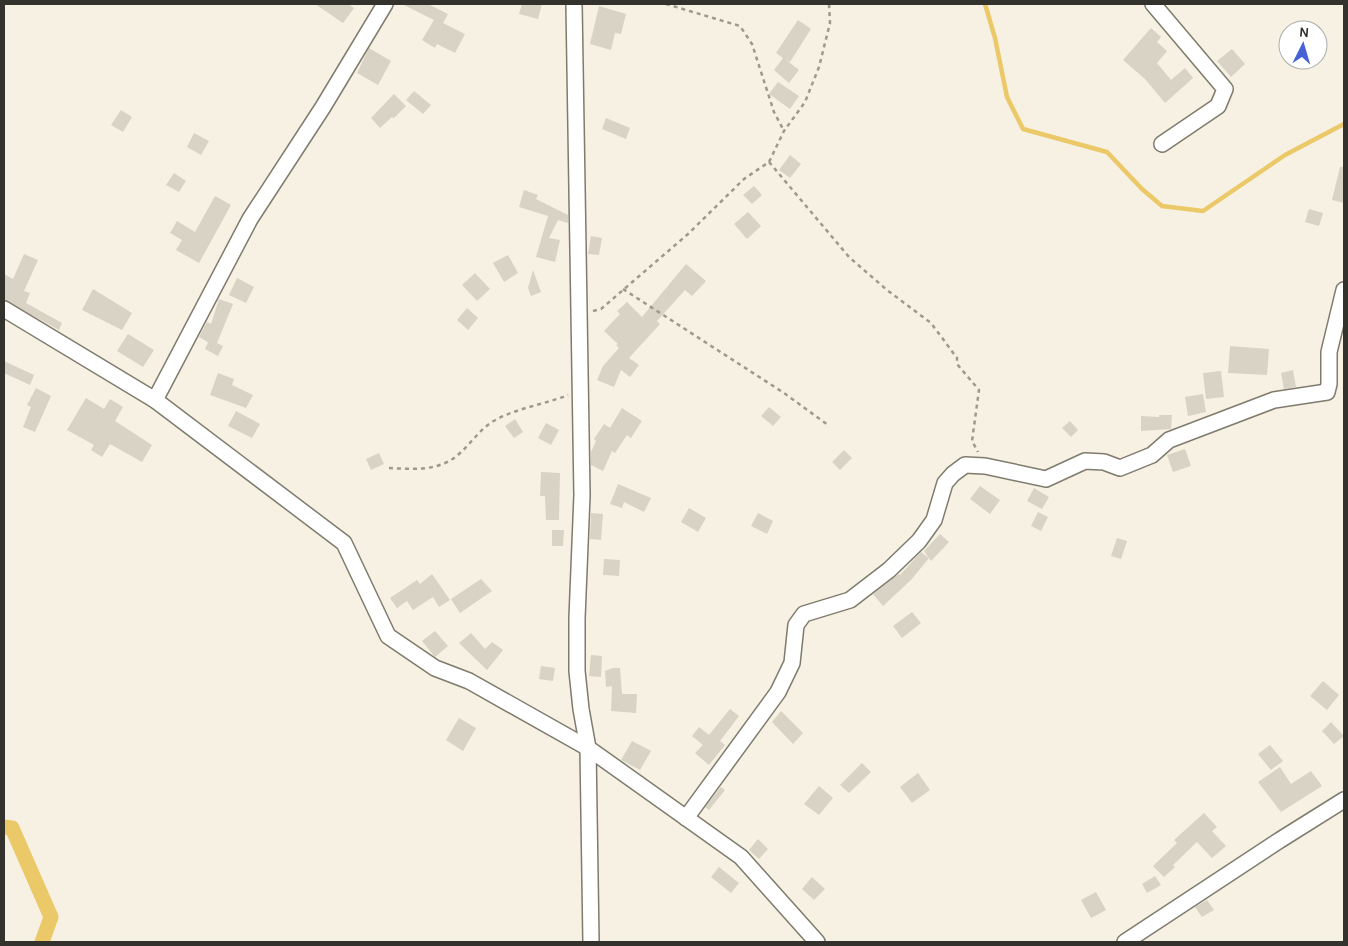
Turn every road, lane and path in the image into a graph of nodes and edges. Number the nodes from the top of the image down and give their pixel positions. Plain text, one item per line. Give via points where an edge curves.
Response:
1 (385, 4) edge
2 (574, 4) edge
3 (666, 4) edge
4 (829, 4) edge
5 (1153, 4) edge
6 (784, 131) junction
7 (1162, 144) dead end
8 (768, 162) junction
9 (623, 289) junction
10 (1344, 290) edge
11 (4, 309) edge
12 (580, 315) junction
13 (581, 390) junction
14 (155, 400) junction
15 (828, 425) dead end
16 (985, 466) junction
17 (389, 468) dead end
18 (588, 748) junction
19 (1344, 800) edge
20 (686, 818) junction
21 (591, 942) edge
22 (818, 942) edge
23 (1125, 942) edge

1 - 14 street via 250,219
2 - 12 street
3 - 6 path via 740,26 752,44 774,112
4 - 6 path via 830,23 819,67 805,102
5 - 7 street via 1226,89 1218,106
6 - 8 path
8 - 9 path via 744,179 688,234
8 - 16 path via 849,257 887,290 932,322 957,364 979,390 972,441
9 - 12 path via 601,309
9 - 15 path
10 - 16 street via 1329,352 1327,392 1274,400 1169,440 1152,455 1120,468 1104,462 1085,461 1046,479
11 - 14 street
12 - 13 street
13 - 17 path via 544,405 511,412 490,423 450,461 419,470
13 - 18 street via 577,671
14 - 18 street via 344,543 388,636 435,668 469,681
16 - 20 street via 965,465 953,474 945,483 934,520 919,541 889,570 850,600 804,614 796,625 792,663 778,692
18 - 20 street
18 - 21 street
19 - 23 street
20 - 22 street via 741,857

